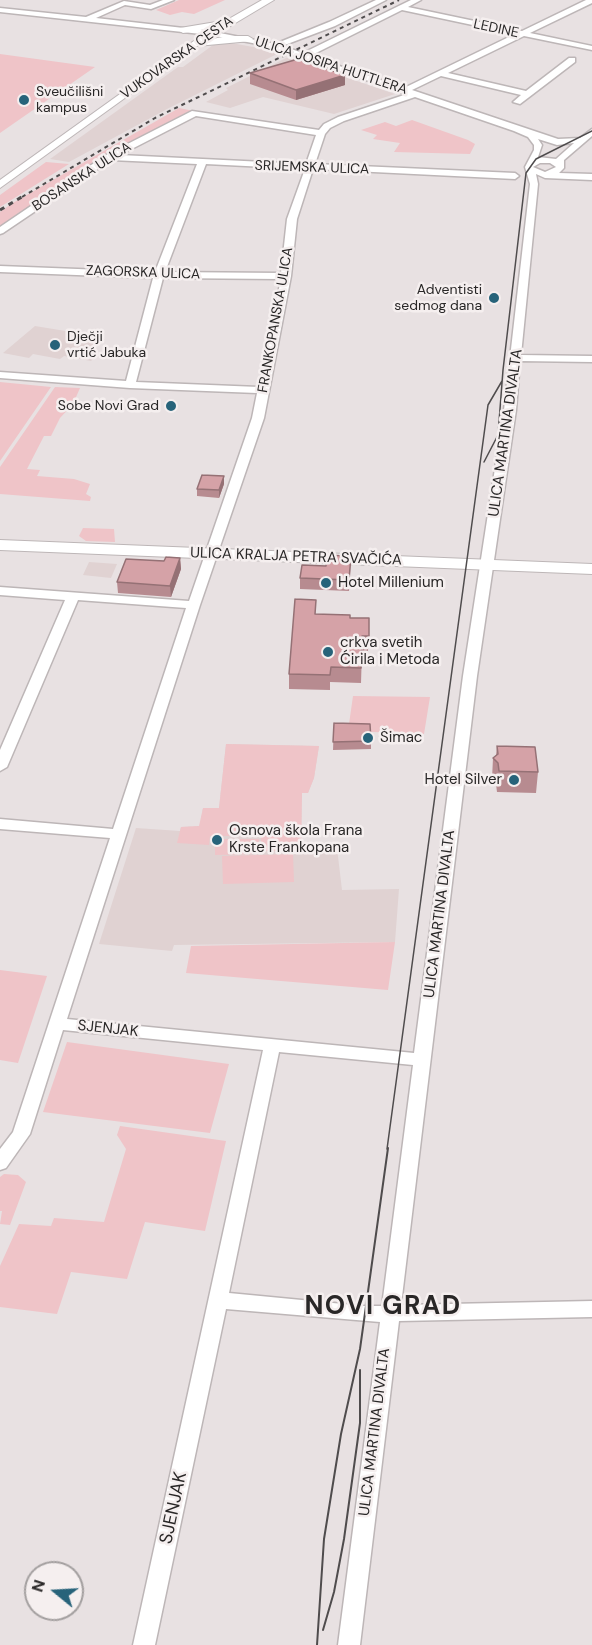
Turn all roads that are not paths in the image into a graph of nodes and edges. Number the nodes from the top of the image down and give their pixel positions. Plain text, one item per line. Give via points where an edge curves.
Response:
1 (170, 0) edge
2 (269, 0) edge
3 (382, 0) edge
4 (417, 0) edge
5 (592, 0) edge
6 (400, 8) junction
7 (0, 10) edge
8 (87, 20) junction
9 (228, 22) junction
10 (183, 30) junction
11 (210, 33) junction
12 (521, 34) junction
13 (248, 39) junction
14 (276, 46) junction
15 (592, 48) edge
16 (186, 50) junction
17 (304, 56) junction
18 (572, 60) dead end
19 (441, 74) junction
20 (406, 90) junction
21 (417, 94) junction
22 (528, 94) junction
23 (517, 102) dead end
24 (525, 132) junction
25 (592, 132) edge
26 (321, 133) junction
27 (580, 142) junction
28 (538, 150) junction
29 (110, 157) junction
30 (552, 162) junction
31 (202, 163) junction
32 (309, 168) junction
33 (531, 174) junction
34 (545, 175) junction
35 (587, 177) edge
36 (0, 185) edge
37 (0, 231) edge
38 (0, 269) edge
39 (159, 275) junction
40 (286, 276) junction
41 (516, 358) junction
42 (592, 360) edge
43 (0, 375) edge
44 (130, 385) junction
45 (264, 390) junction
46 (0, 545) edge
47 (211, 554) junction
48 (487, 564) junction
49 (592, 569) edge
50 (0, 591) edge
51 (73, 596) junction
52 (194, 605) junction
53 (0, 767) edge
54 (0, 824) edge
55 (120, 834) junction
56 (59, 1024) junction
57 (272, 1046) junction
58 (421, 1060) junction
59 (0, 1163) edge
60 (219, 1300) junction
61 (592, 1309) edge
62 (390, 1314) junction
63 (144, 1645) edge
64 (349, 1645) edge

1 - 8 street via 151,7 126,3
2 - 9 main road, VUKOVARSKA CESTA
3 - 14 street
4 - 6 street
5 - 12 street
6 - 12 street, LEDINE
6 - 17 street
7 - 8 street, ULICA JOSIPA HUTTLERA
8 - 10 street, ULICA JOSIPA HUTTLERA
9 - 10 main road
9 - 11 main road, VUKOVARSKA CESTA
10 - 11 street, ULICA JOSIPA HUTTLERA
11 - 13 street, ULICA JOSIPA HUTTLERA
11 - 16 main road, VUKOVARSKA CESTA
12 - 15 street, LEDINE
12 - 19 street
13 - 14 street, ULICA JOSIPA HUTTLERA
13 - 16 main road via 210,42
14 - 17 street, ULICA JOSIPA HUTTLERA
16 - 36 main road, VUKOVARSKA CESTA
17 - 20 street, ULICA JOSIPA HUTTLERA
18 - 22 street
19 - 20 street
19 - 22 street
20 - 21 street, ULICA JOSIPA HUTTLERA
21 - 24 street, ULICA JOSIPA HUTTLERA
21 - 26 street via 342,119
22 - 23 street
24 - 27 street, ULICA JOSIPA HUTTLERA via 557,142
24 - 28 street via 536,140
25 - 27 street
26 - 29 street, BOSANSKA ULICA via 198,112
26 - 32 street, FRANKOPANSKA ULICA
27 - 30 street
28 - 30 street
28 - 33 street
29 - 31 street, SRIJEMSKA ULICA
29 - 37 street, BOSANSKA ULICA
30 - 33 street, SRIJEMSKA ULICA
30 - 34 street
30 - 35 street via 563,173
31 - 32 street, SRIJEMSKA ULICA
31 - 39 street
32 - 33 street, SRIJEMSKA ULICA
32 - 40 street, FRANKOPANSKA ULICA via 292,219
33 - 34 street
33 - 41 street, ULICA MARTINA DIVALTA
34 - 35 street
38 - 39 street, ZAGORSKA ULICA
39 - 40 street, ZAGORSKA ULICA
39 - 44 street
40 - 45 street, FRANKOPANSKA ULICA
41 - 42 street
41 - 48 street, ULICA MARTINA DIVALTA
43 - 44 street
44 - 45 street
45 - 47 street, FRANKOPANSKA ULICA
46 - 47 main road, ULICA KRALJA PETRA SVAČIĆA
47 - 48 main road, ULICA KRALJA PETRA SVAČIĆA
47 - 52 street, FRANKOPANSKA ULICA
48 - 49 main road, ULICA KRALJA PETRA SVAČIĆA
48 - 58 street, ULICA MARTINA DIVALTA
50 - 51 street
51 - 52 street
51 - 53 street
52 - 55 street, FRANKOPANSKA ULICA
54 - 55 street
55 - 56 street, FRANKOPANSKA ULICA
56 - 57 street, SJENJAK
56 - 59 street, SJENJAK via 21,1134
57 - 58 street, SJENJAK
57 - 60 street, SJENJAK
58 - 62 street, ULICA MARTINA DIVALTA
60 - 62 street via 341,1313
60 - 63 street, SJENJAK
61 - 62 street
62 - 64 street, ULICA MARTINA DIVALTA

